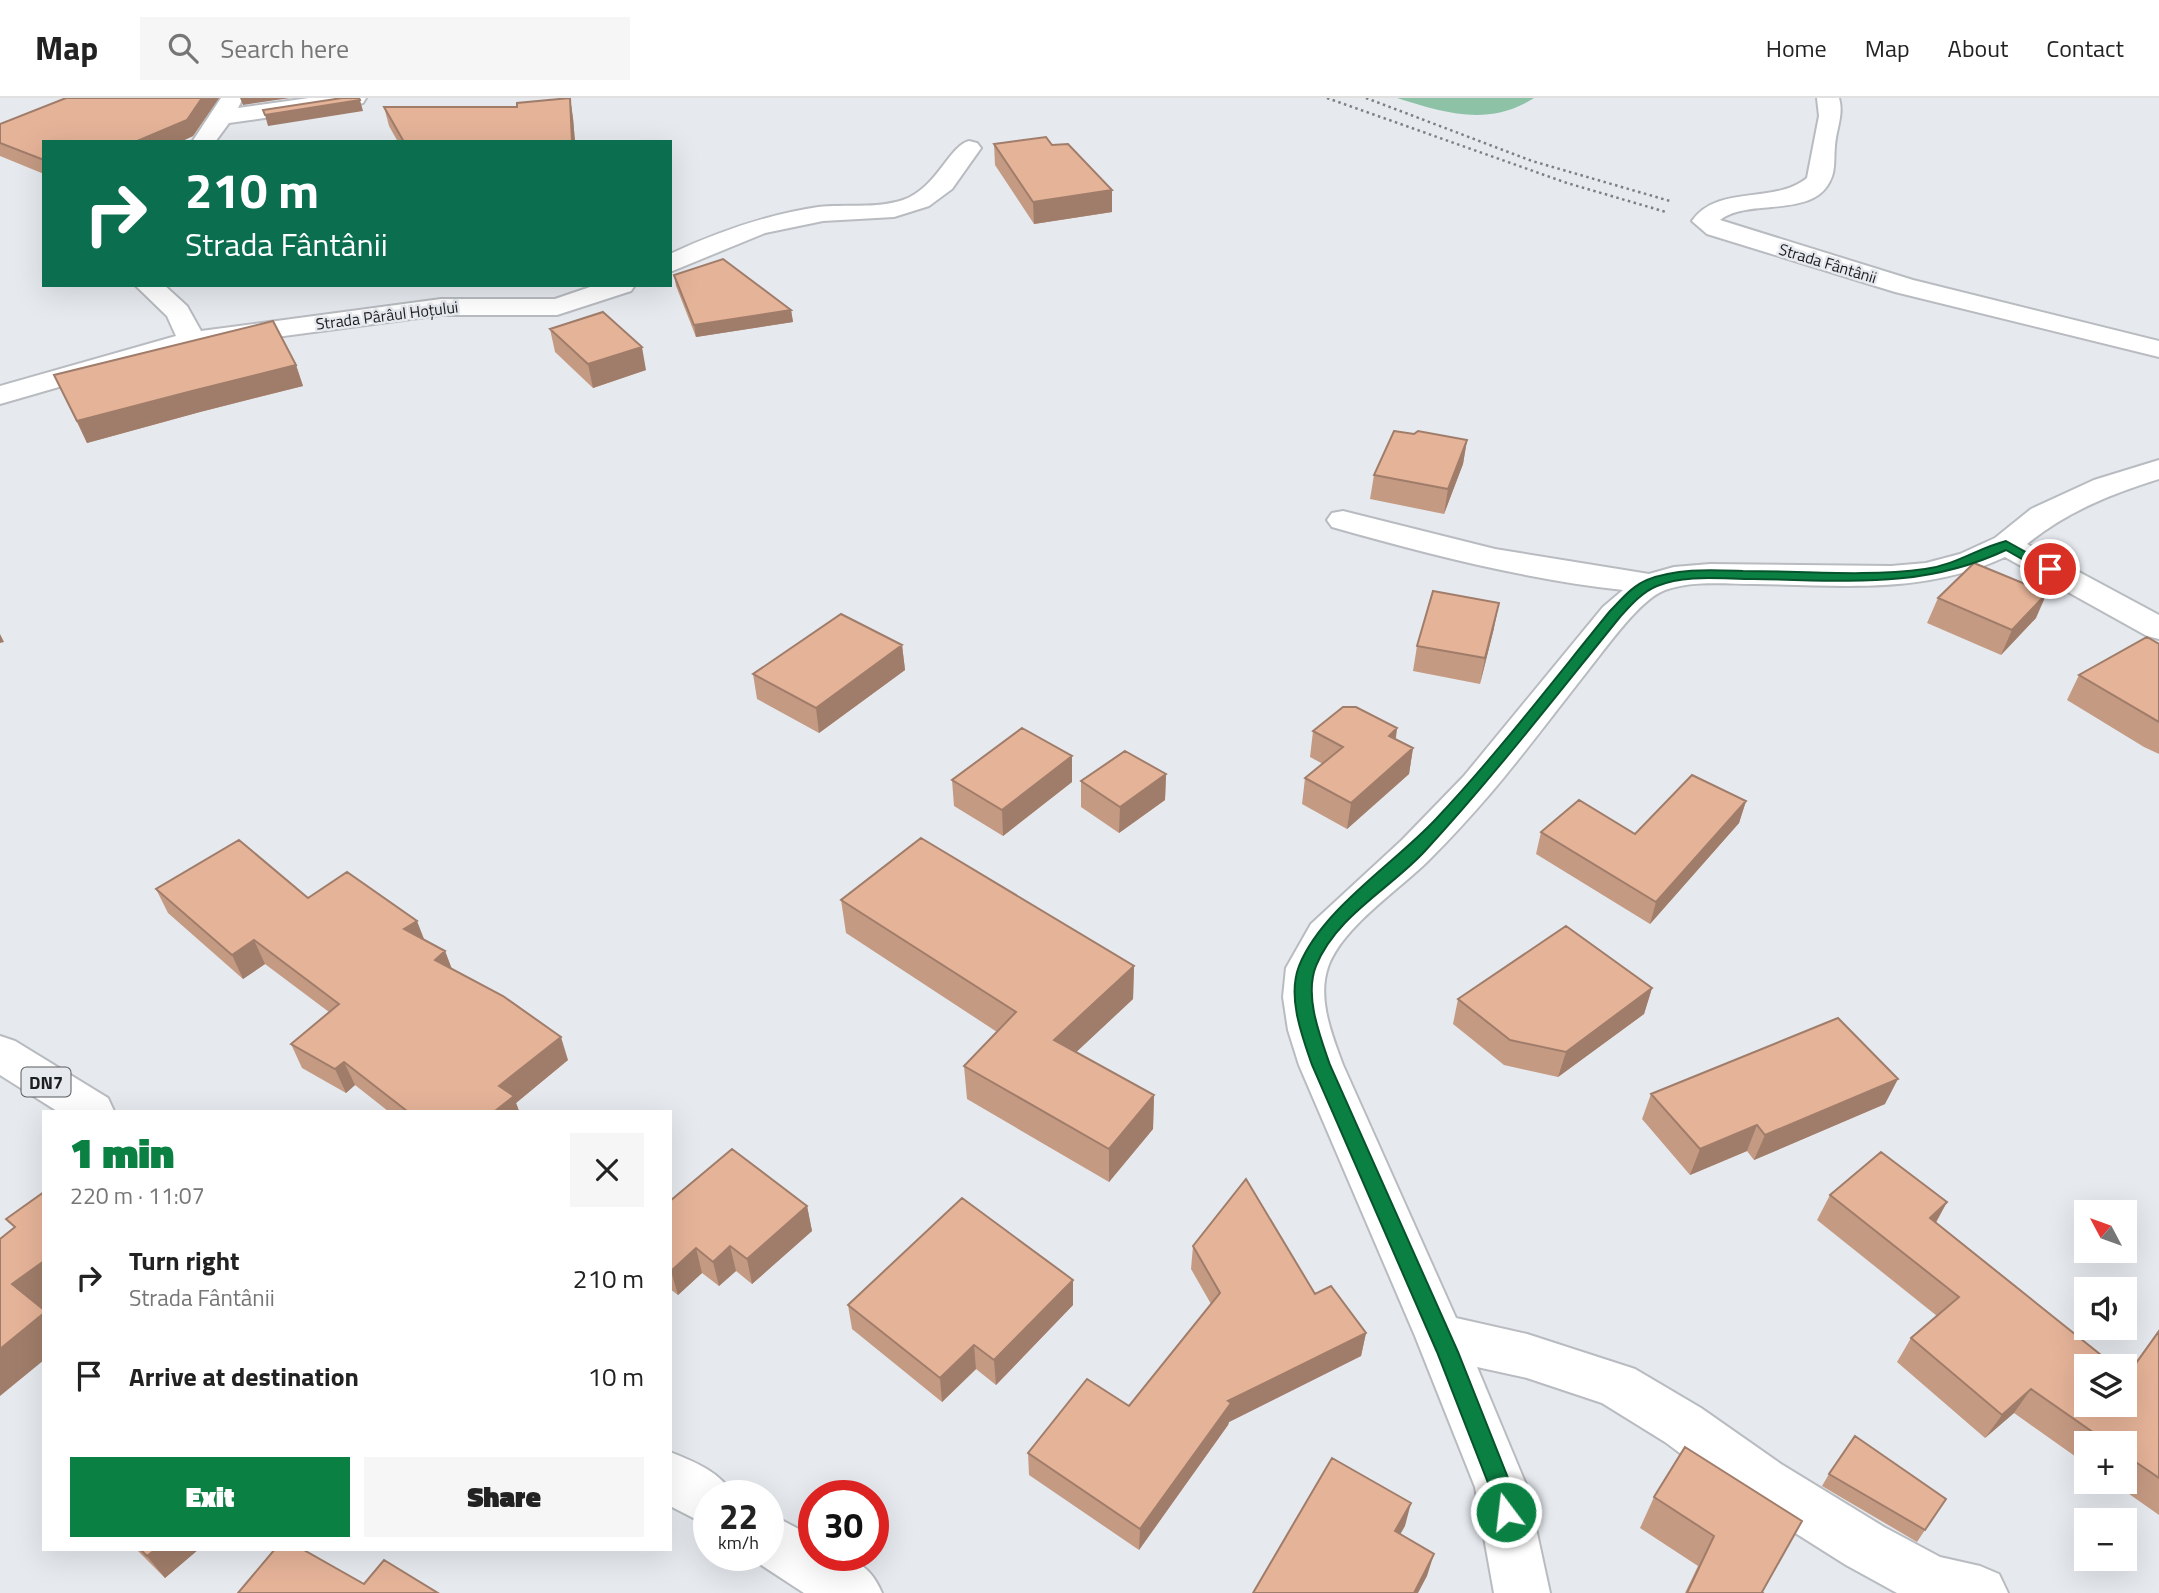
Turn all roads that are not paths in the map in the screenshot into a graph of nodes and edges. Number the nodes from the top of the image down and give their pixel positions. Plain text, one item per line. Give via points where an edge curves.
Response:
1 (355, 98) edge
2 (1828, 98) edge
3 (227, 107) edge
4 (204, 140) edge
5 (969, 148) dead end
6 (672, 263) edge
7 (150, 287) edge
8 (616, 287) edge
9 (192, 340) junction
10 (2159, 349) edge
11 (0, 395) edge
12 (2159, 469) edge
13 (1343, 520) dead end
14 (2006, 545) junction
15 (1650, 584) junction
16 (2159, 629) edge
17 (0, 1053) edge
18 (90, 1110) edge
19 (1440, 1336) junction
20 (672, 1478) edge
21 (693, 1491) edge
22 (784, 1549) edge
23 (854, 1593) edge
24 (1522, 1593) edge
25 (1980, 1593) edge

1 - 3 main road
2 - 10 main road, Strada Fântânii via 1832,117 1816,183 1799,195 1724,208 1704,221 1716,229 1904,286
3 - 4 main road
5 - 6 main road via 944,183 908,205 768,224
7 - 9 main road via 178,312
8 - 9 main road, Strada Pârâul Hoțului via 557,307 441,307
9 - 11 main road, Strada Pârâul Hoțului
12 - 14 main road via 2070,502 2042,516
13 - 15 main road via 1512,564
14 - 15 main road via 1928,573 1710,574
14 - 16 main road
15 - 19 main road via 1615,614 1459,804 1325,934 1307,968 1309,1030 1321,1065
17 - 18 main road, DN7
19 - 24 main road via 1501,1488
19 - 25 main road via 1527,1356 1617,1385 1865,1546 1933,1583
20 - 21 main road
22 - 23 main road

